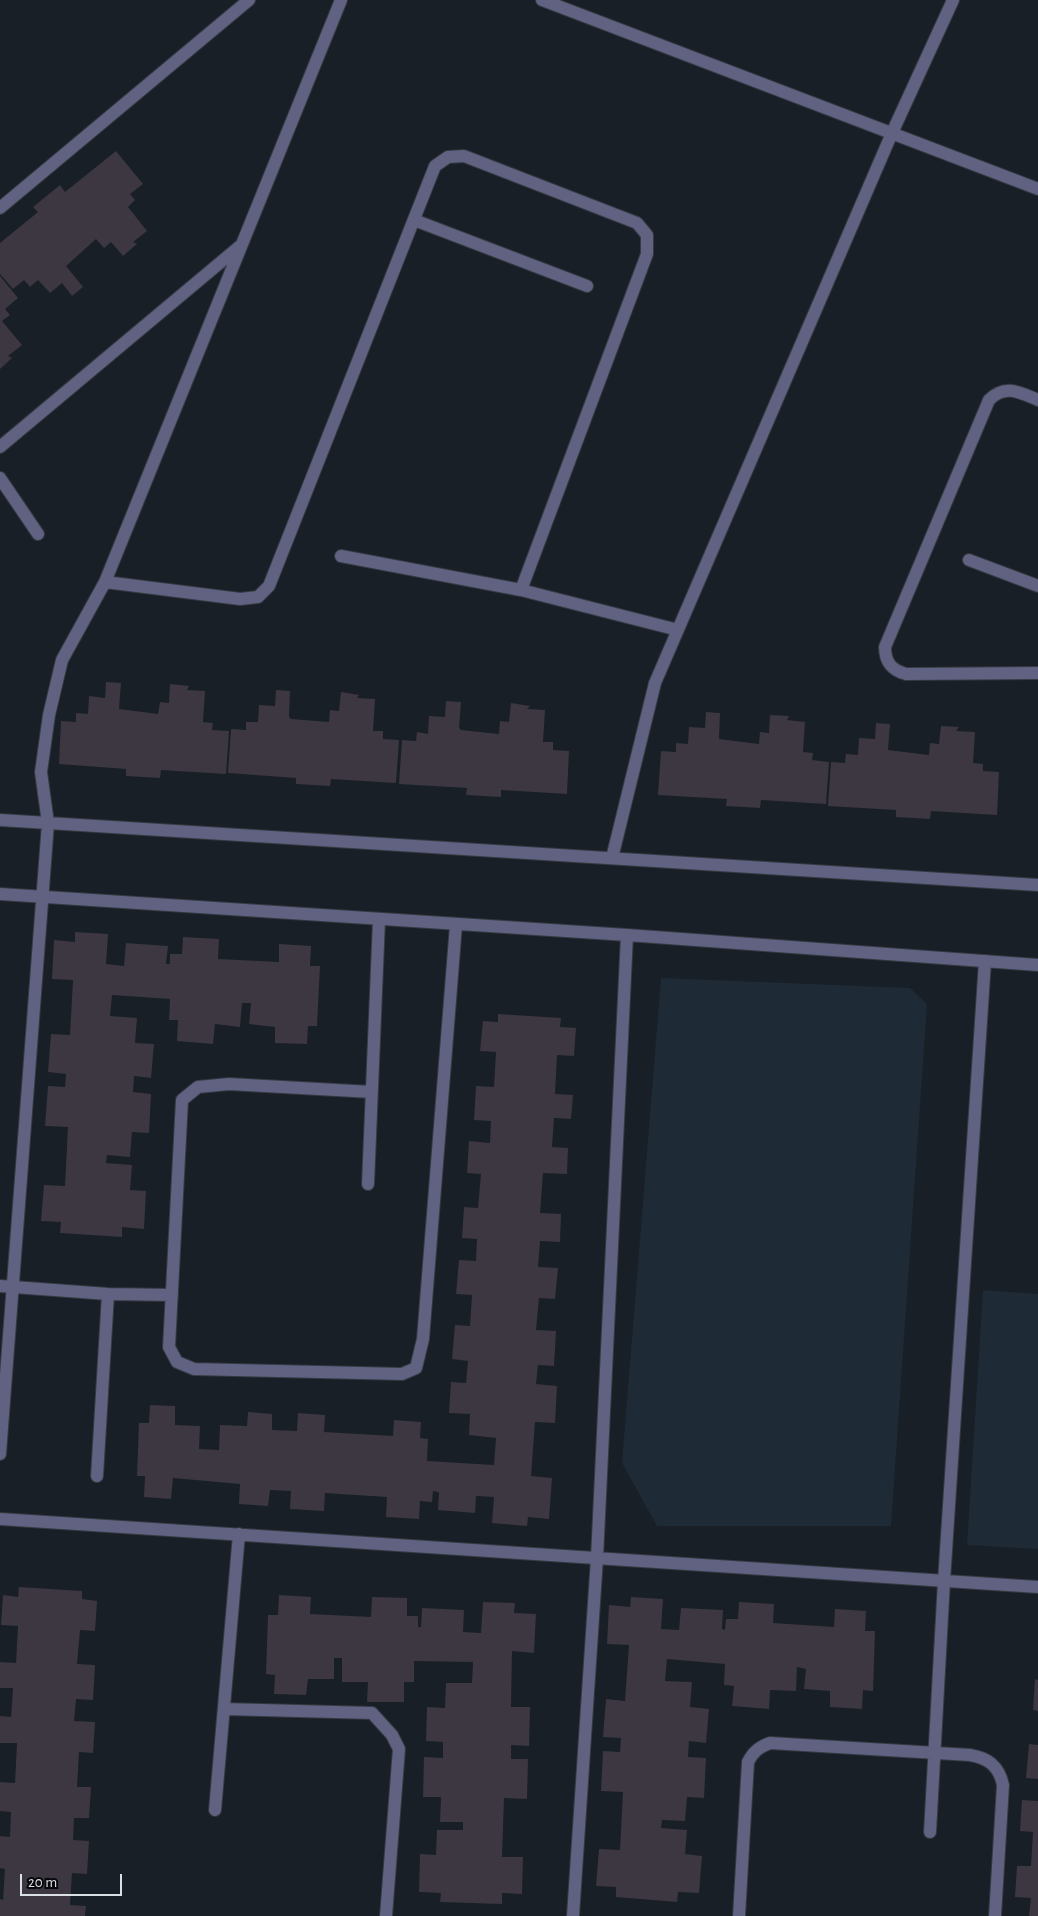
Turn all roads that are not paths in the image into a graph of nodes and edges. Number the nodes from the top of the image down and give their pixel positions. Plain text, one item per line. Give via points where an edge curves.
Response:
1 (249, 0) edge
2 (340, 0) edge
3 (542, 0) edge
4 (953, 0) edge
5 (892, 133) junction
6 (1038, 189) edge
7 (0, 208) edge
8 (414, 220) junction
9 (241, 246) junction
10 (587, 286) dead end
11 (1038, 400) edge
12 (0, 447) edge
13 (0, 478) edge
14 (38, 534) dead end
15 (341, 556) dead end
16 (969, 560) dead end
17 (105, 582) junction
18 (1038, 586) edge
19 (521, 590) junction
20 (678, 630) junction
21 (1038, 673) edge
22 (0, 820) edge
23 (48, 823) junction
24 (612, 858) junction
25 (1038, 884) edge
26 (0, 894) edge
27 (43, 897) junction
28 (379, 920) junction
29 (456, 925) junction
30 (627, 935) junction
31 (985, 961) junction
32 (1038, 965) edge
33 (372, 1092) junction
34 (368, 1184) dead end
35 (6, 1286) edge
36 (108, 1294) junction
37 (172, 1295) junction
38 (0, 1454) edge
39 (97, 1476) dead end
40 (0, 1519) edge
41 (239, 1534) junction
42 (597, 1558) junction
43 (944, 1581) junction
44 (1038, 1587) edge
45 (224, 1709) junction
46 (934, 1753) junction
47 (215, 1810) dead end
48 (930, 1832) dead end
49 (386, 1916) edge
50 (573, 1916) edge
51 (738, 1916) edge
52 (995, 1916) edge

1 - 7 street
2 - 9 street
3 - 5 street
4 - 5 street
5 - 6 street
5 - 20 street
8 - 10 street
8 - 17 street via 269,586 258,597 240,599
8 - 19 street via 436,166 448,157 464,156 637,223 647,235 647,254
9 - 12 street
9 - 17 street
11 - 21 street via 1008,390 995,394 989,400 885,647 889,665 906,674
13 - 14 street
15 - 19 street
16 - 18 street
17 - 23 street via 62,660 49,715 41,772
19 - 20 street
20 - 24 street via 655,683
22 - 23 street
23 - 24 street
23 - 27 street
24 - 25 street
26 - 27 street
27 - 28 street
27 - 35 street
28 - 29 street
28 - 33 street
29 - 30 street
29 - 37 street via 423,1339 416,1368 402,1374 194,1369 176,1362 169,1347
30 - 31 street
30 - 42 street
31 - 32 street
31 - 43 street
33 - 34 street
33 - 37 street via 229,1084 198,1087 182,1100
35 - 36 street
35 - 38 street
36 - 37 street
36 - 39 street
40 - 41 street
41 - 42 street
41 - 45 street
42 - 43 street
42 - 50 street
43 - 44 street
43 - 46 street
45 - 47 street
45 - 49 street via 372,1713 380,1720 399,1749
46 - 48 street
46 - 51 street via 780,1743 760,1746 748,1762
46 - 52 street via 980,1757 989,1761 1001,1776

